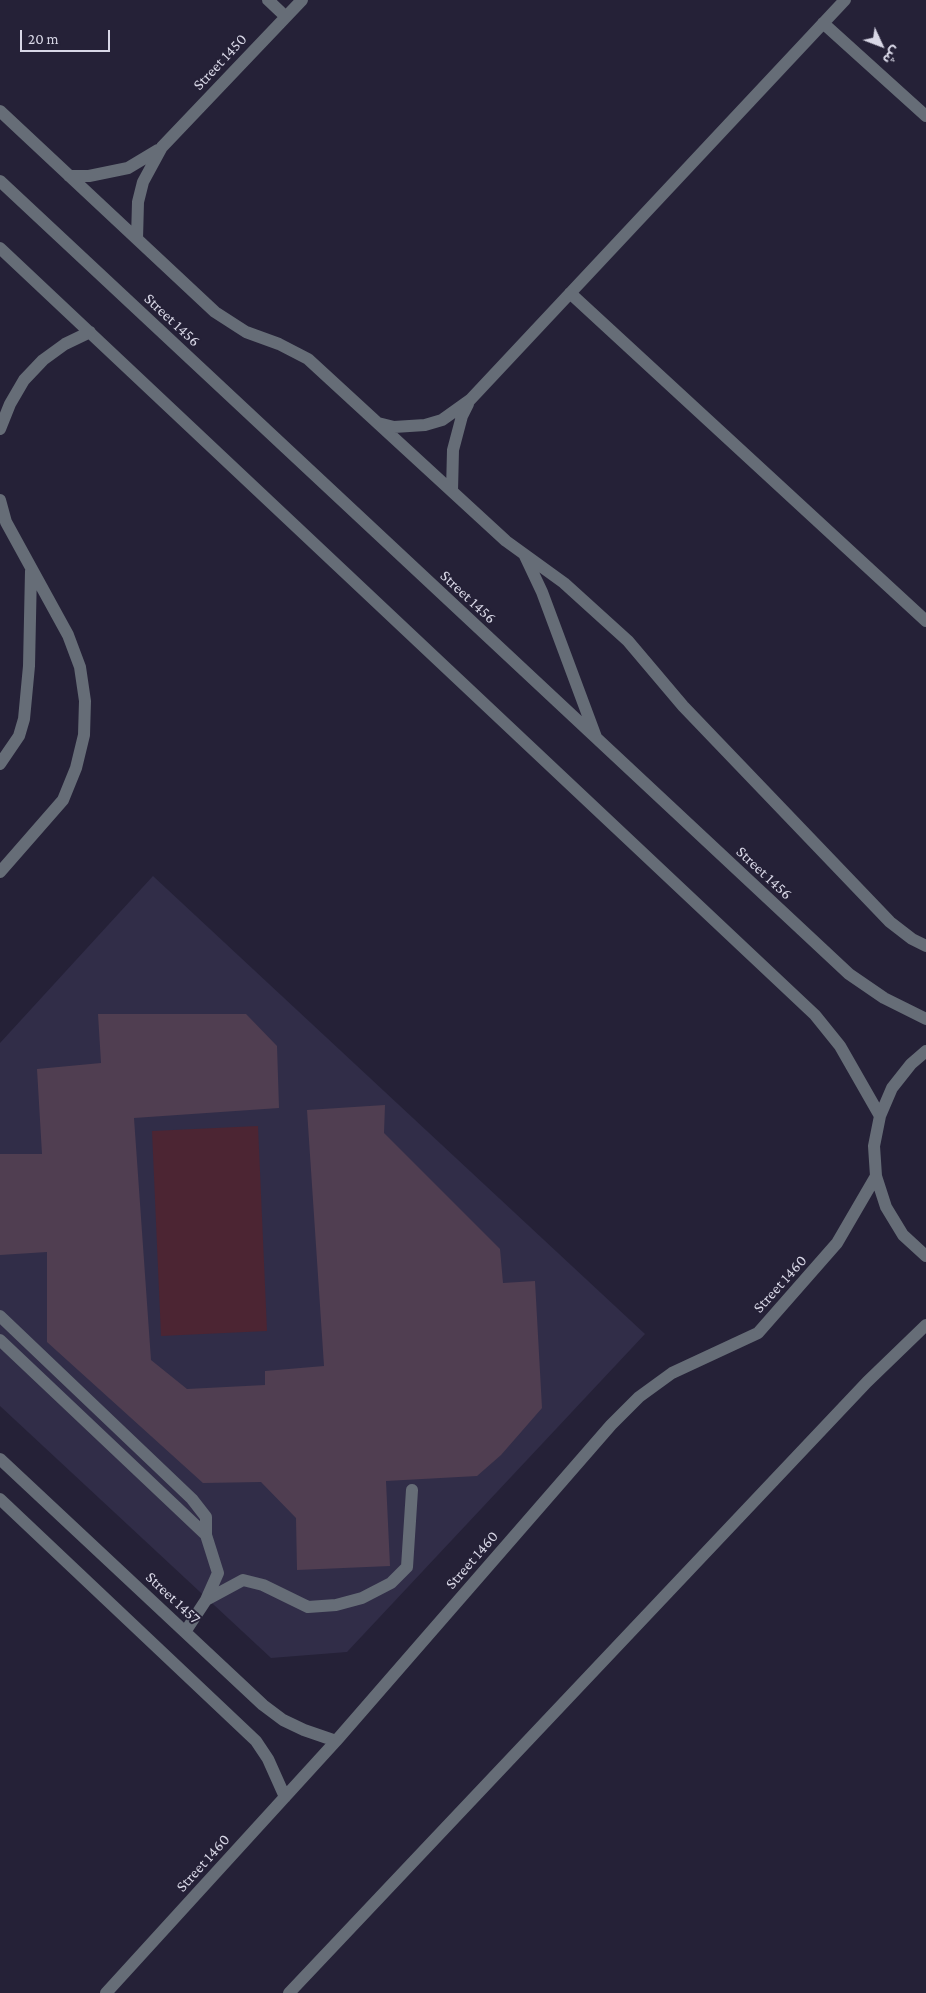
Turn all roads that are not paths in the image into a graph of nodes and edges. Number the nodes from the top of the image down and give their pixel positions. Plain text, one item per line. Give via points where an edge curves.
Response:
1 (268, 0) edge
2 (302, 0) edge
3 (845, 0) edge
4 (286, 17) junction
5 (823, 23) junction
6 (0, 111) edge
7 (926, 116) edge
8 (162, 147) junction
9 (69, 176) junction
10 (0, 181) edge
11 (137, 239) junction
12 (0, 248) edge
13 (570, 293) junction
14 (90, 332) junction
15 (470, 400) junction
16 (378, 424) junction
17 (0, 430) edge
18 (452, 491) junction
19 (0, 500) edge
20 (525, 556) junction
21 (31, 570) junction
22 (926, 621) edge
23 (597, 740) junction
24 (0, 764) edge
25 (0, 872) edge
26 (926, 946) edge
27 (926, 1019) edge
28 (926, 1052) edge
29 (880, 1116) junction
30 (876, 1176) junction
31 (926, 1256) edge
32 (0, 1316) edge
33 (926, 1325) edge
34 (0, 1340) edge
35 (0, 1459) edge
36 (412, 1490) dead end
37 (0, 1499) edge
38 (206, 1535) junction
39 (206, 1600) junction
40 (185, 1632) junction
41 (336, 1741) junction
42 (285, 1797) junction
43 (106, 1993) edge
44 (289, 1993) edge

1 - 4 street
2 - 4 street, Street 1450
3 - 5 street
4 - 8 street, Street 1450
5 - 7 street
5 - 13 street
6 - 9 street
8 - 9 street, Street 1450 via 128,168 89,176
8 - 11 street, Street 1450 via 140,195
9 - 11 street
10 - 23 street, Street 1456
11 - 16 street via 215,312 246,332 308,359
12 - 14 street
13 - 15 street
13 - 22 street
14 - 17 street via 65,344 24,380
14 - 29 street via 815,1015 840,1046
15 - 16 street via 442,420 425,425
15 - 18 street via 453,450
16 - 18 street
18 - 20 street
19 - 21 street via 6,522
20 - 23 street via 542,592
20 - 26 street via 564,583 628,641 683,706 890,922
21 - 24 street via 26,711 19,736
21 - 25 street via 68,635 80,667 85,701 84,735 76,768 63,800
23 - 27 street, Street 1456 via 848,974 884,998
28 - 29 street via 911,1064 892,1088
29 - 30 street via 874,1146
30 - 31 street via 890,1214 903,1235
30 - 41 street, Street 1460 via 837,1243 758,1333 672,1373 611,1424
32 - 38 street via 192,1499 206,1517
33 - 44 street via 881,1368
34 - 38 street
35 - 40 street, Street 1457
36 - 39 street via 407,1567 384,1587 362,1598 336,1605 308,1607 263,1585 243,1580
37 - 42 street via 256,1741
38 - 39 street via 218,1573
39 - 40 street
40 - 41 street, Street 1457 via 283,1720
41 - 42 street, Street 1460
42 - 43 street, Street 1460

